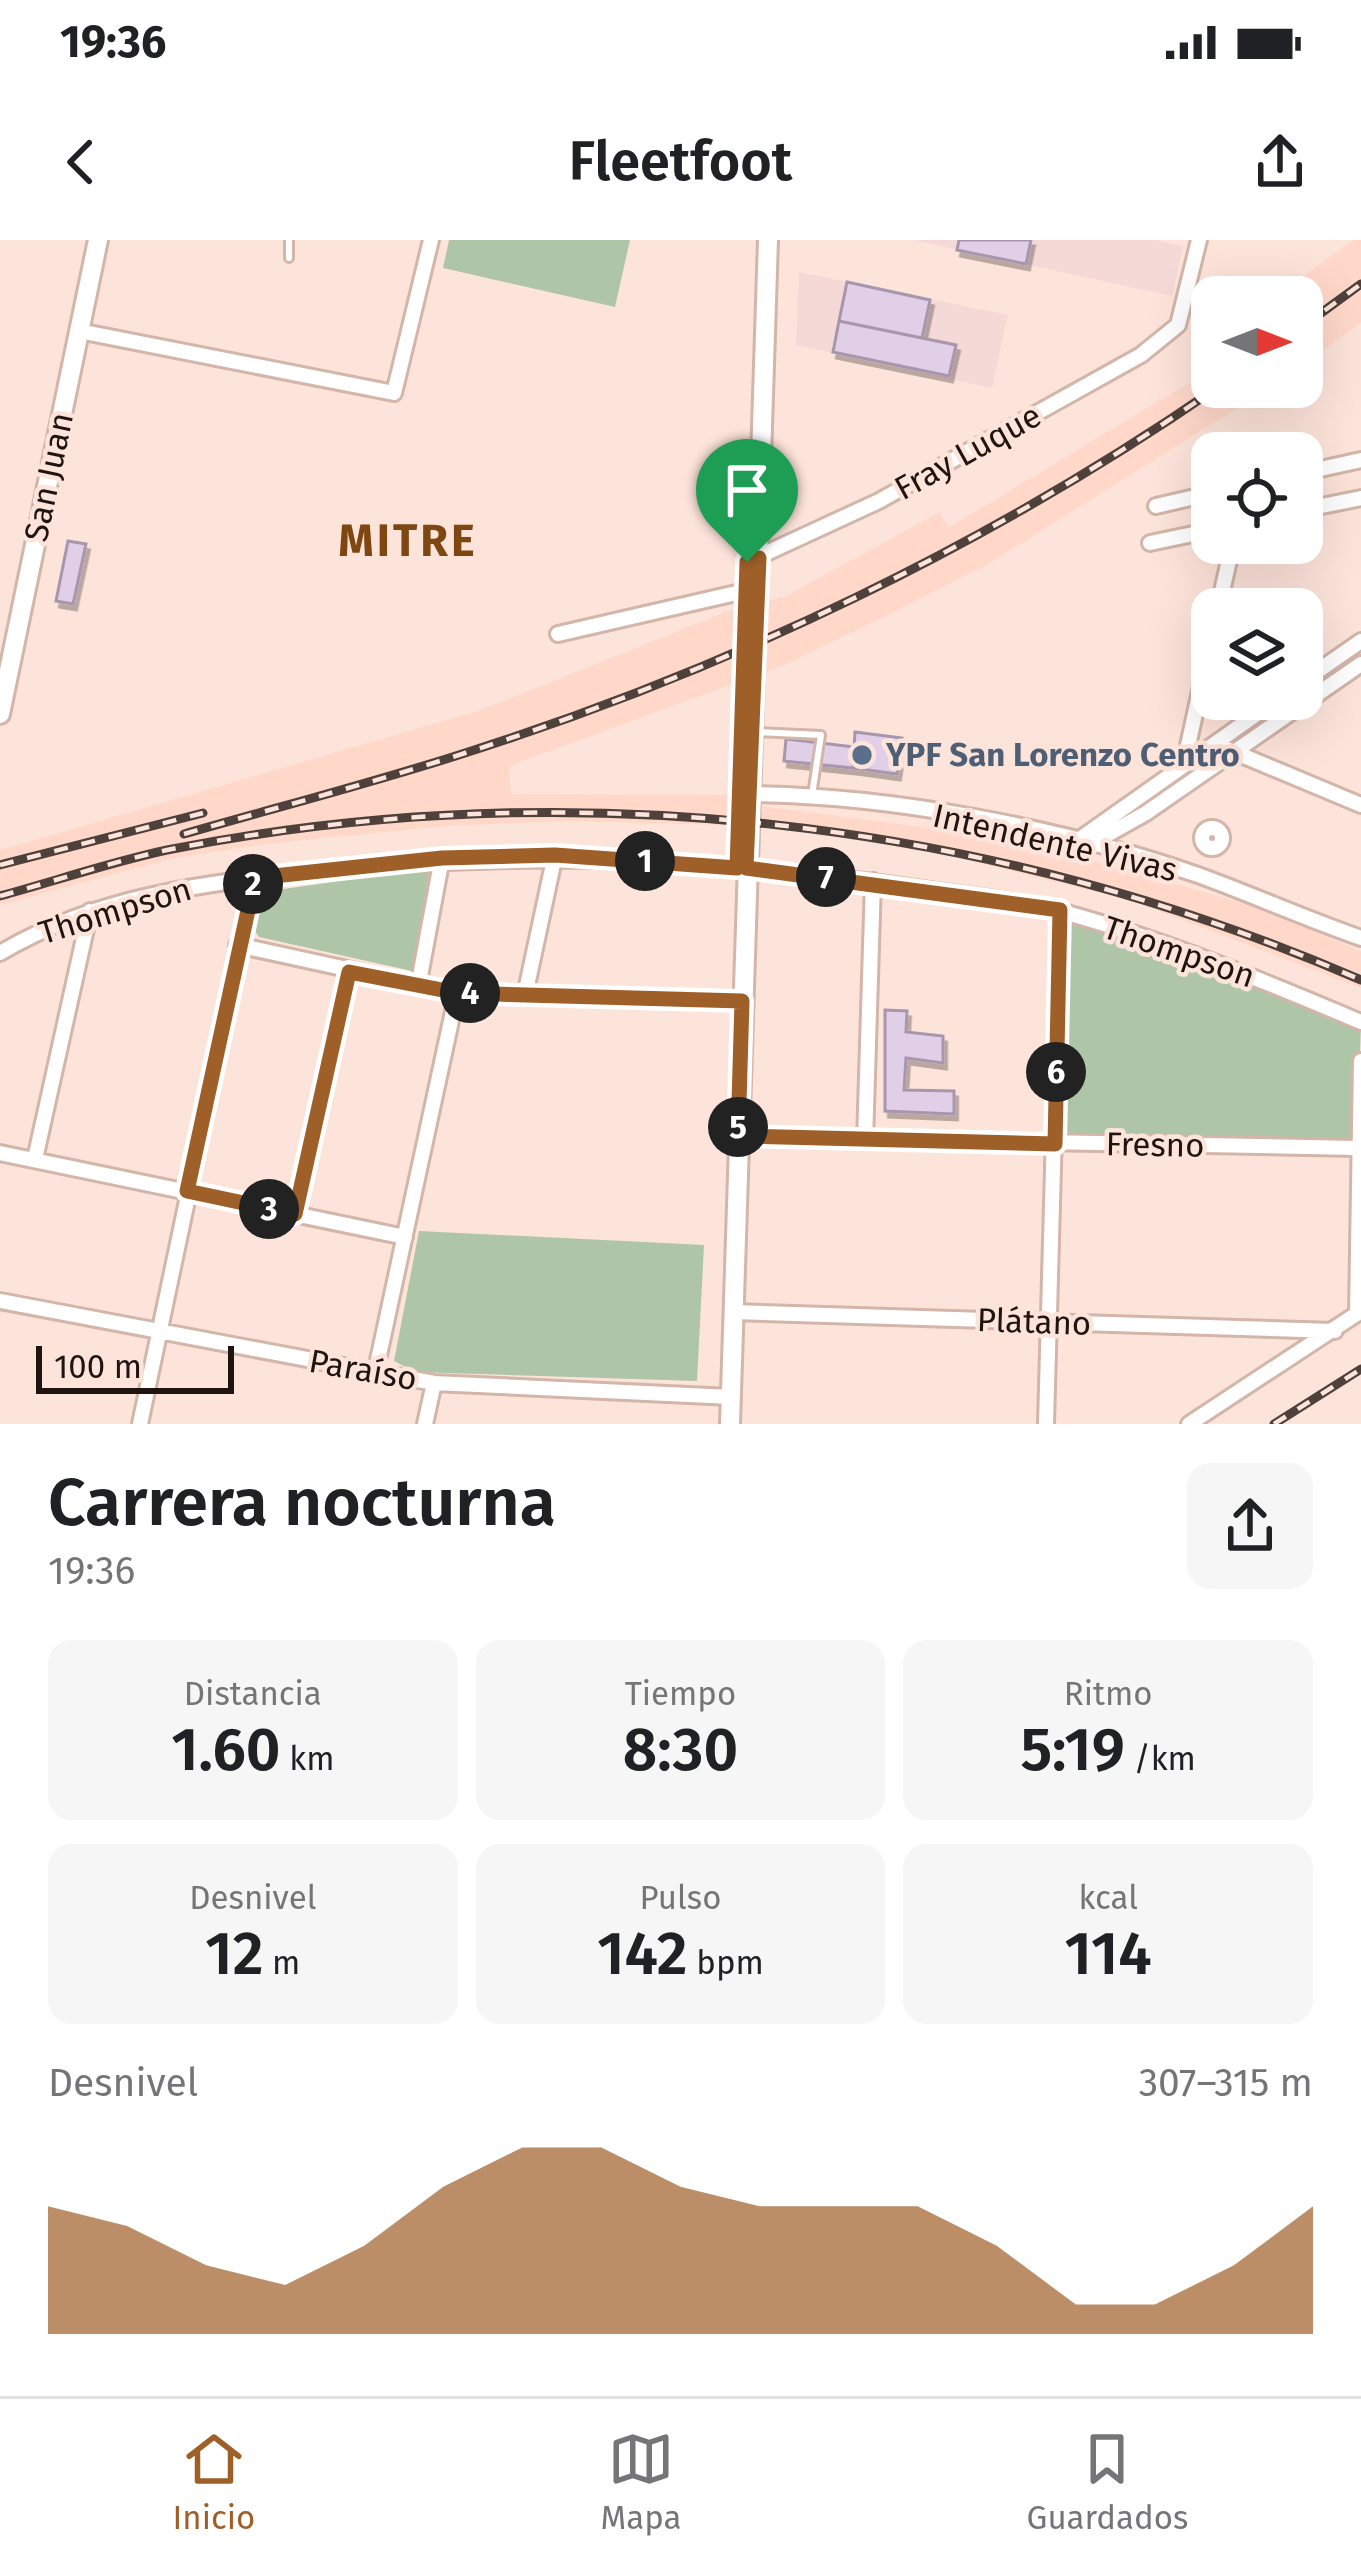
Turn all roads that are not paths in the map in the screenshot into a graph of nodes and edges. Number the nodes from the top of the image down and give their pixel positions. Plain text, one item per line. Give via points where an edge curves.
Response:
1 (98, 240) edge
2 (289, 240) edge
3 (431, 240) edge
4 (757, 240) edge
5 (768, 240) edge
6 (1199, 240) edge
7 (289, 258) dead end
8 (79, 332) junction
9 (1361, 460) edge
10 (1323, 468) edge
11 (1361, 497) edge
12 (1191, 498) edge
13 (1323, 505) edge
14 (1156, 506) dead end
15 (1191, 534) edge
16 (1150, 543) dead end
17 (753, 560) junction
18 (752, 589) junction
19 (557, 634) dead end
20 (1361, 641) edge
21 (1361, 664) edge
22 (1323, 667) edge
23 (3, 688) edge
24 (0, 714) edge
25 (1194, 720) edge
26 (1248, 720) edge
27 (751, 732) junction
28 (1216, 742) junction
29 (1233, 752) junction
30 (1184, 764) junction
31 (743, 794) junction
32 (811, 799) junction
33 (1361, 805) edge
34 (1084, 842) junction
35 (1208, 847) dead end
36 (555, 855) junction
37 (442, 858) junction
38 (741, 868) junction
39 (1198, 875) junction
40 (255, 878) junction
41 (873, 881) junction
42 (1060, 910) junction
43 (90, 911) junction
44 (1361, 938) edge
45 (237, 945) junction
46 (0, 953) edge
47 (349, 972) junction
48 (418, 987) junction
49 (458, 993) junction
50 (525, 995) junction
51 (737, 1001) junction
52 (1361, 1022) edge
53 (1361, 1060) edge
54 (738, 1136) junction
55 (866, 1141) junction
56 (1055, 1144) junction
57 (1357, 1148) junction
58 (0, 1153) edge
59 (35, 1159) junction
60 (187, 1191) junction
61 (295, 1214) junction
62 (405, 1238) junction
63 (0, 1301) edge
64 (733, 1312) junction
65 (1359, 1313) edge
66 (1050, 1323) junction
67 (1335, 1330) junction
68 (158, 1332) junction
69 (375, 1374) junction
70 (434, 1383) junction
71 (727, 1397) junction
72 (140, 1424) edge
73 (425, 1424) edge
74 (726, 1424) edge
75 (1046, 1424) edge
76 (1190, 1424) edge

1 - 8 main road, San Juan
2 - 7 lane
3 - 8 street via 394,393
4 - 17 main road
5 - 17 main road
6 - 17 street, Fray Luque via 1178,325 1141,355
8 - 23 main road, San Juan
9 - 10 street
11 - 13 street
12 - 14 street
15 - 16 street
17 - 18 main road
18 - 19 street
18 - 27 main road
18 - 31 main road
20 - 22 street
21 - 29 street
23 - 24 main road, San Juan
25 - 30 street
26 - 28 street
27 - 31 main road
27 - 32 lane via 821,735
28 - 29 street
28 - 30 street
29 - 33 street
29 - 34 street
30 - 34 street
31 - 32 street, Intendente Vivas
31 - 38 main road
32 - 34 street, Intendente Vivas
34 - 39 street, Intendente Vivas
35 - 39 street
36 - 37 street, Thompson
36 - 38 street, Thompson
36 - 50 street
37 - 40 street, Thompson
37 - 48 street
38 - 41 street, Thompson
38 - 51 main road
39 - 44 street, Intendente Vivas
40 - 43 street, Thompson
40 - 45 street
41 - 42 street, Thompson
41 - 55 street
42 - 52 street, Thompson
42 - 56 street
43 - 46 street, Thompson
43 - 59 street
45 - 47 street
45 - 60 street
47 - 48 street
47 - 61 street
48 - 49 street
49 - 50 street
49 - 62 street
50 - 51 street
51 - 54 main road
51 - 71 main road
53 - 57 street
54 - 55 street, Fresno
54 - 64 main road
55 - 56 street, Fresno
56 - 57 street, Fresno
56 - 66 street
57 - 65 street
58 - 59 street
59 - 60 street
60 - 61 street
60 - 68 street
61 - 62 street
62 - 69 street
63 - 68 street, Paraíso
64 - 66 street, Plátano
64 - 71 main road
65 - 67 street
66 - 67 street, Plátano
66 - 75 street
67 - 76 street
68 - 69 street, Paraíso
68 - 72 street
69 - 70 street, Paraíso
70 - 71 street, Paraíso
70 - 73 street
71 - 74 main road

